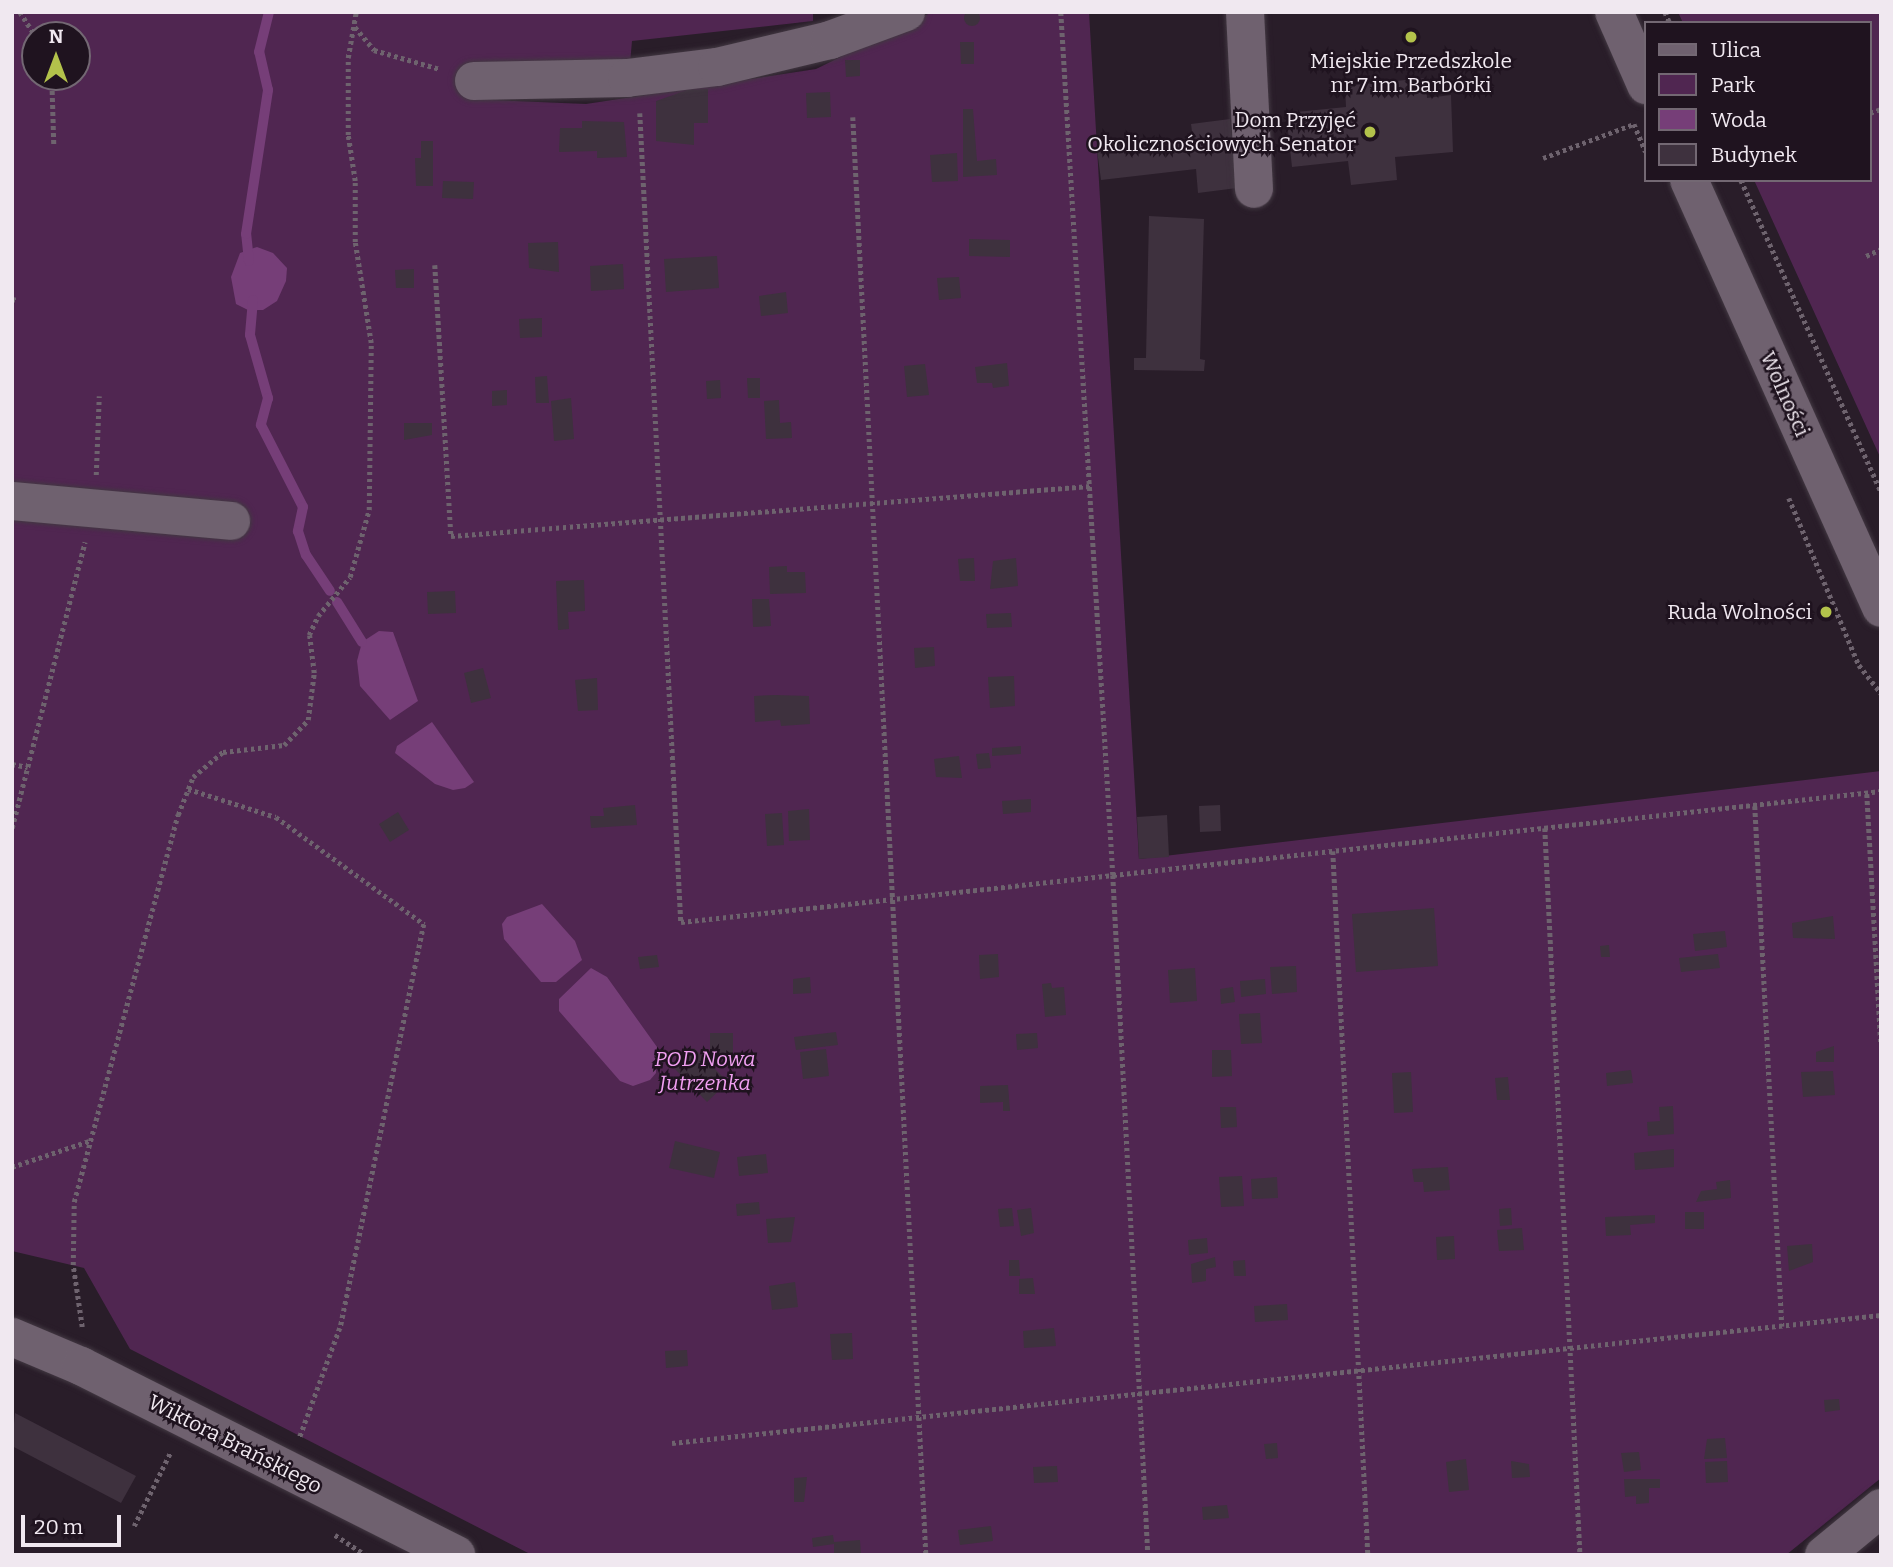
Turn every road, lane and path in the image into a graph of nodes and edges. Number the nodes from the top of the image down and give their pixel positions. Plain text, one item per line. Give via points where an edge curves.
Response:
1 (356, 12) edge
2 (906, 12) edge
3 (1061, 12) edge
4 (1245, 12) edge
5 (1614, 12) edge
6 (355, 26) junction
7 (362, 37) junction
8 (352, 39) junction
9 (637, 76) junction
10 (1644, 80) edge
11 (474, 81) joint
12 (52, 91) edge
13 (853, 117) dead end
14 (54, 145) dead end
15 (1644, 147) edge
16 (1543, 158) dead end
17 (1690, 182) edge
18 (1742, 182) edge
19 (1254, 189) dead end
20 (1881, 250) edge
21 (1866, 256) dead end
22 (435, 265) dead end
23 (99, 396) dead end
24 (1090, 486) junction
25 (1881, 491) edge
26 (12, 501) edge
27 (873, 503) junction
28 (94, 507) junction
29 (662, 519) junction
30 (231, 520) dead end
31 (1881, 608) edge
32 (12, 764) edge
33 (28, 766) junction
34 (188, 789) junction
35 (1881, 791) edge
36 (1867, 794) junction
37 (1755, 806) junction
38 (12, 828) edge
39 (1545, 828) junction
40 (1333, 851) junction
41 (1113, 875) junction
42 (893, 899) junction
43 (1881, 1043) edge
44 (90, 1140) junction
45 (12, 1167) edge
46 (1881, 1315) edge
47 (1782, 1326) junction
48 (12, 1337) edge
49 (1570, 1348) junction
50 (80, 1366) junction
51 (1359, 1371) junction
52 (1139, 1394) junction
53 (919, 1417) junction
54 (672, 1443) dead end
55 (170, 1453) dead end
56 (288, 1471) junction
57 (1881, 1508) edge
58 (134, 1526) dead end
59 (1580, 1552) dead end
60 (456, 1555) edge
61 (926, 1555) edge
62 (1148, 1555) edge
63 (1368, 1555) edge
64 (1824, 1555) edge

1 - 6 path
2 - 9 street via 830,40 717,67
3 - 24 path
4 - 19 street
5 - 10 street
6 - 7 path
6 - 8 path
7 - 8 path
7 - 11 path via 373,50
8 - 34 path via 348,135 355,181 355,242 371,342 369,510 350,578 318,616 309,635 314,673 308,720 284,745 223,752 193,777
9 - 11 street
9 - 29 path
12 - 14 path
13 - 27 path
15 - 16 path via 1634,124
17 - 31 street, Wolności
18 - 25 path
20 - 21 path
22 - 29 path via 451,536
23 - 28 path
24 - 27 path
24 - 41 path
26 - 28 street
27 - 29 path
27 - 42 path
28 - 30 street
28 - 33 path
29 - 42 path via 681,922
32 - 33 path
33 - 38 path
34 - 44 path
34 - 56 path via 276,817 424,924 340,1328
35 - 36 path
36 - 37 path
36 - 43 path
37 - 39 path
37 - 47 path
39 - 40 path
39 - 49 path
40 - 41 path
40 - 51 path
41 - 42 path
41 - 52 path
42 - 53 path
44 - 45 path
44 - 50 path via 74,1202
46 - 47 path
47 - 49 path
48 - 50 street, Wiktora Brańskiego
49 - 51 path
49 - 59 path
50 - 56 street, Wiktora Brańskiego
51 - 52 path
51 - 63 path
52 - 53 path
52 - 62 path
53 - 54 path
53 - 61 path
55 - 58 path
56 - 60 street, Wiktora Brańskiego
57 - 64 street

